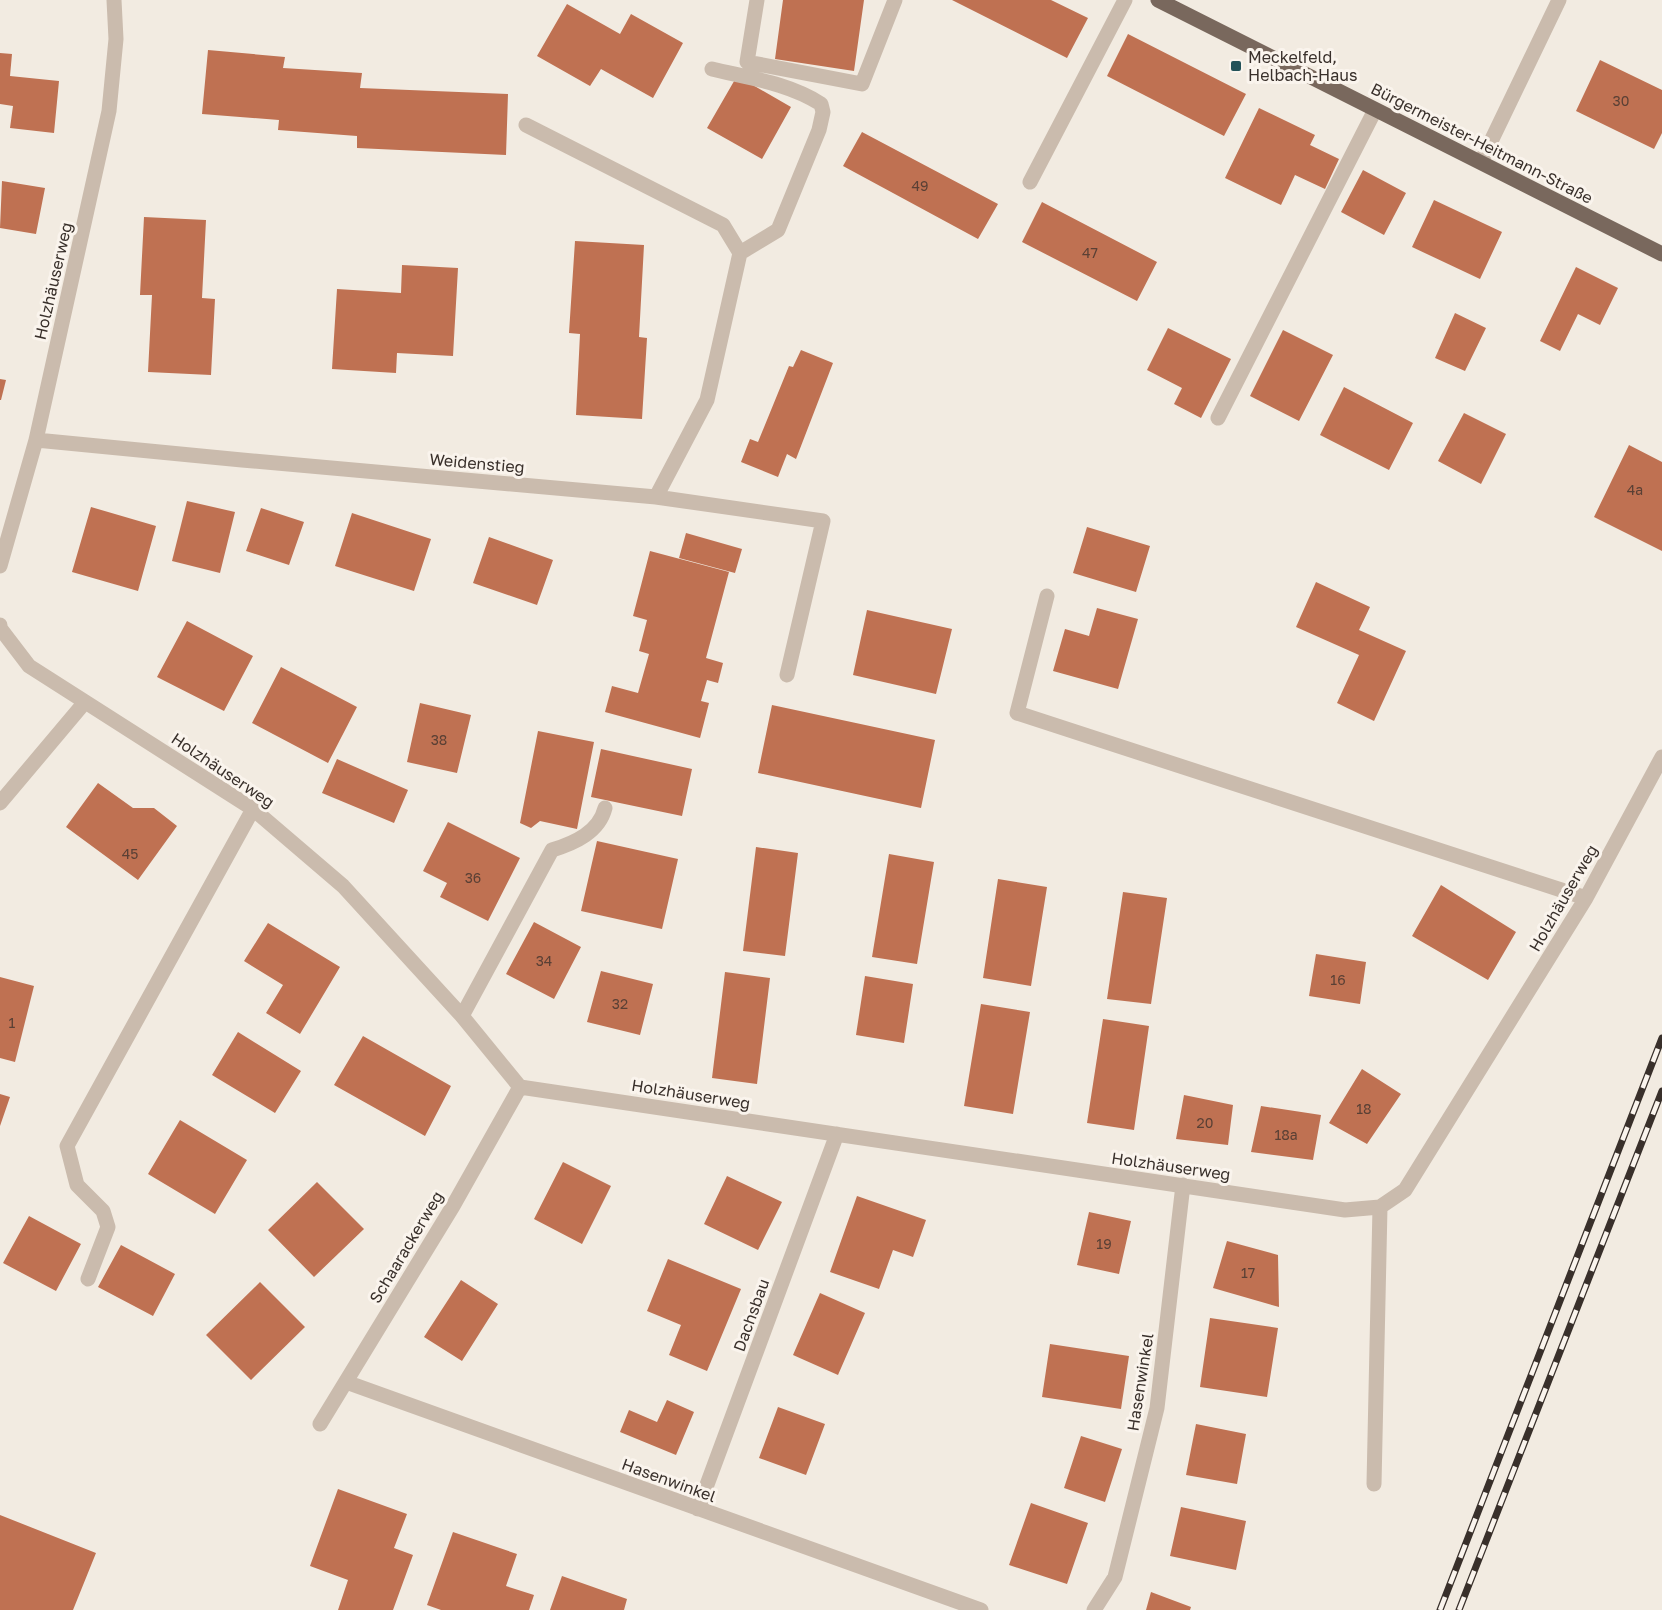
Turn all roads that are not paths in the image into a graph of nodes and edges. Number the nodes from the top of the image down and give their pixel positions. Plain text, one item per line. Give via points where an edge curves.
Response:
1 (114, 0) edge
2 (756, 0) edge
3 (895, 0) edge
4 (1125, 0) edge
5 (1158, 0) edge
6 (1559, 0) edge
7 (712, 69) dead end
8 (1375, 110) junction
9 (526, 125) dead end
10 (1481, 162) junction
11 (1030, 182) dead end
12 (740, 253) junction
13 (1662, 254) edge
14 (1218, 418) dead end
15 (36, 440) junction
16 (656, 497) junction
17 (0, 567) edge
18 (1047, 596) dead end
19 (0, 625) edge
20 (787, 675) dead end
21 (85, 702) junction
22 (1662, 757) edge
23 (0, 803) edge
24 (253, 808) junction
25 (605, 808) dead end
26 (1586, 898) junction
27 (462, 1016) junction
28 (520, 1087) junction
29 (837, 1134) junction
30 (1183, 1185) junction
31 (1380, 1208) junction
32 (88, 1279) dead end
33 (346, 1382) junction
34 (320, 1424) dead end
35 (1374, 1484) dead end
36 (698, 1509) junction
37 (981, 1610) edge
38 (1094, 1610) edge

1 - 15 street, Holzhäuserweg via 116,39 110,111
2 - 3 street via 747,62 862,84
4 - 11 street
5 - 8 main road, Bürgermeister-Heitmann-Straße
6 - 10 street
7 - 12 street via 783,86 821,104 823,112 778,230
8 - 10 main road, Bürgermeister-Heitmann-Straße
8 - 14 street
9 - 12 street via 723,225
10 - 13 main road, Bürgermeister-Heitmann-Straße
12 - 16 street via 707,400
15 - 16 street, Weidenstieg
15 - 17 street, Holzhäuserweg
16 - 20 street, Weidenstieg via 823,521
18 - 26 street via 1017,713
19 - 21 street, Holzhäuserweg via 29,666
21 - 23 street
21 - 24 street, Holzhäuserweg
22 - 26 street, Holzhäuserweg
24 - 27 street, Holzhäuserweg via 343,886
24 - 32 street via 67,1146 77,1185 103,1211 108,1227
25 - 27 street via 602,818 589,832 573,843 552,849
26 - 31 street, Holzhäuserweg via 1404,1190
27 - 28 street, Holzhäuserweg
28 - 29 street, Holzhäuserweg
28 - 33 street, Schaarackerweg
29 - 30 street, Holzhäuserweg
29 - 36 street, Dachsbau
30 - 31 street, Holzhäuserweg via 1345,1210
30 - 38 street, Hasenwinkel via 1157,1408 1115,1577
31 - 35 street
33 - 34 street, Schaarackerweg
33 - 36 street, Hasenwinkel
36 - 37 street, Hasenwinkel

